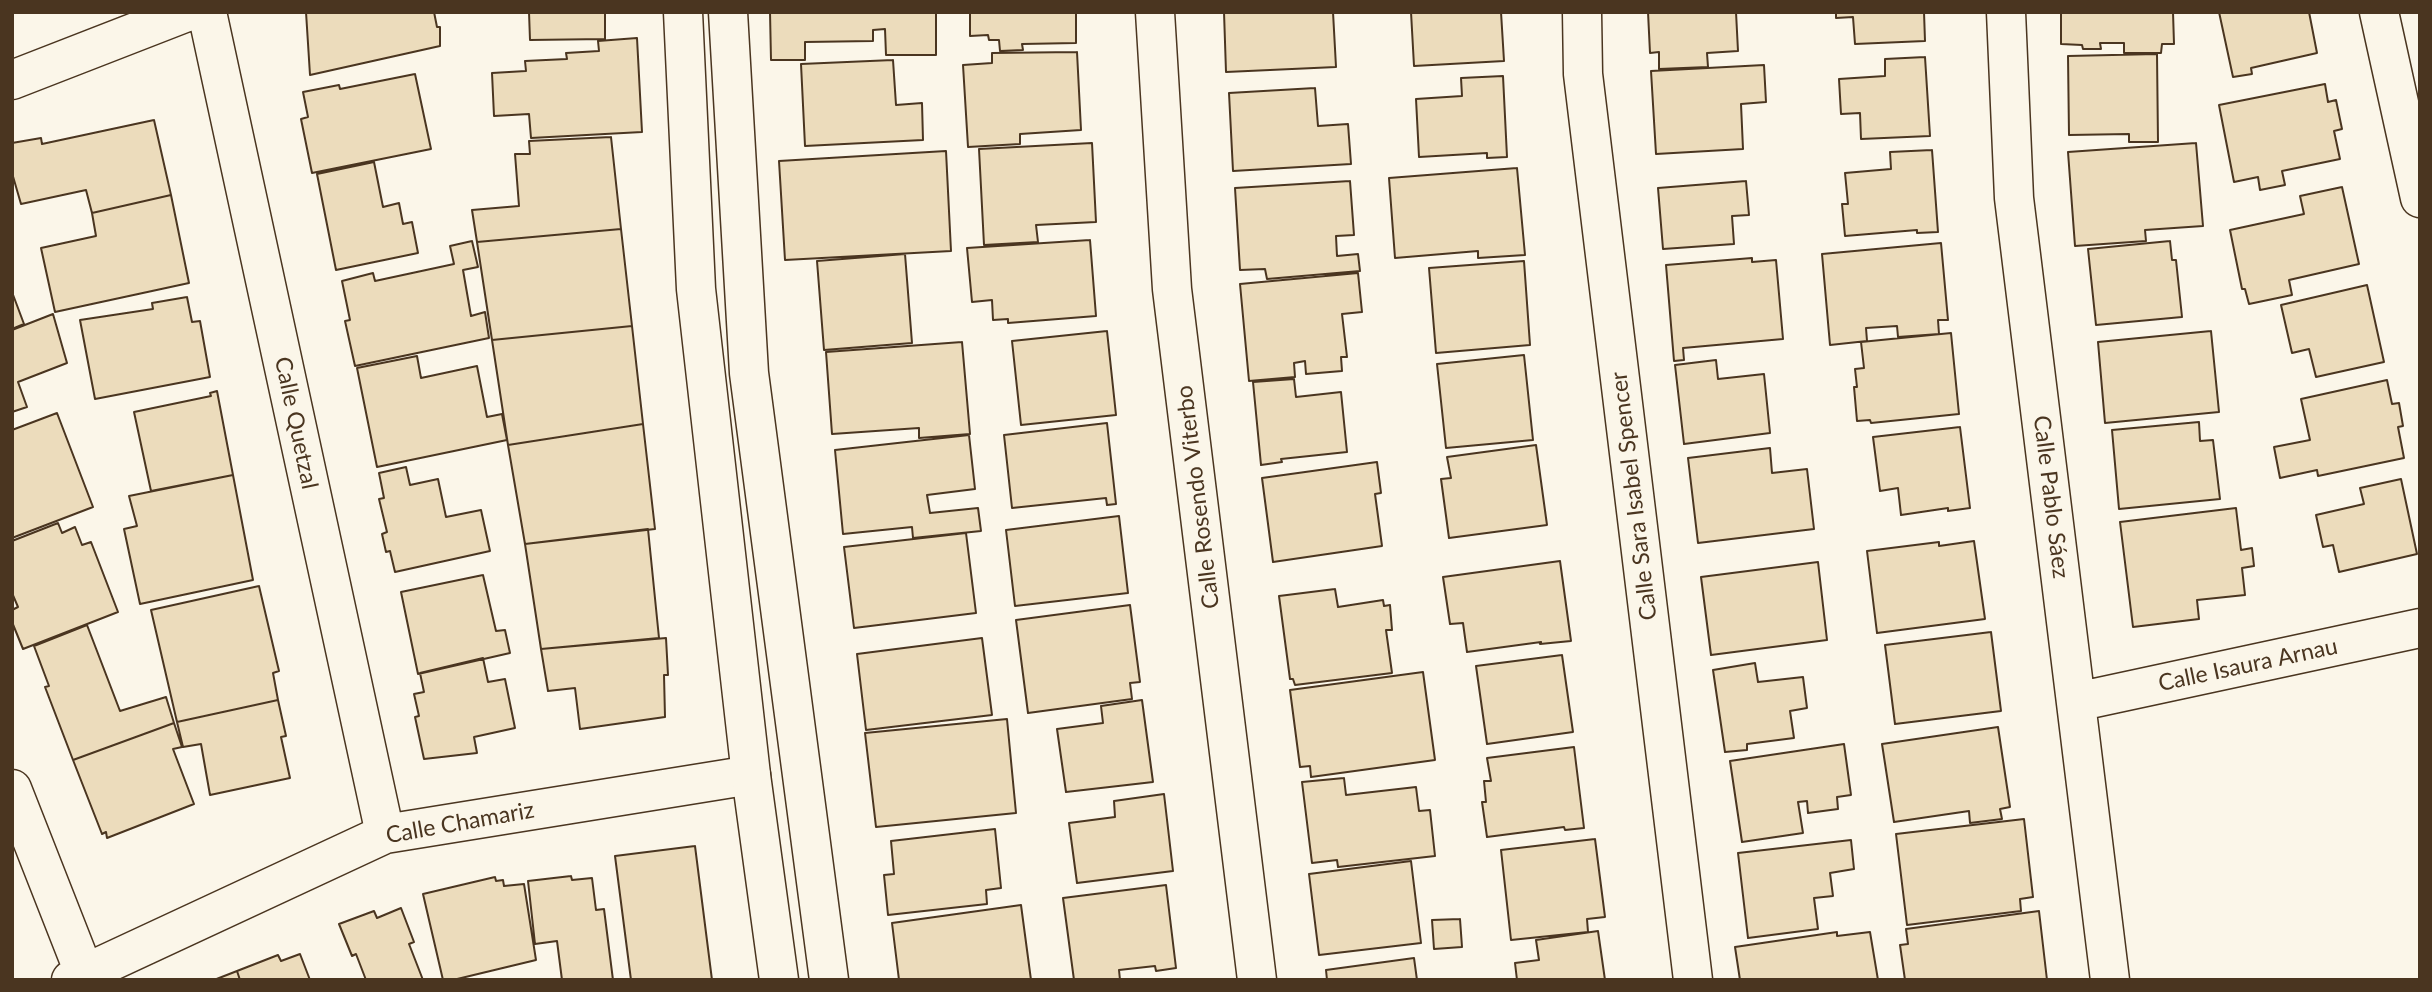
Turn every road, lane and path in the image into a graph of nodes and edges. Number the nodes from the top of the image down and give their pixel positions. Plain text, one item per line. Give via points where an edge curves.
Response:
1 (187, 12) edge
2 (208, 12) edge
3 (683, 12) edge
4 (728, 12) edge
5 (1155, 12) edge
6 (1582, 12) edge
7 (2006, 12) edge
8 (2379, 12) edge
9 (12, 80) edge
10 (2420, 198) edge
11 (2420, 628) edge
12 (2076, 702) junction
13 (751, 775) junction
14 (12, 789) edge
15 (385, 834) junction
16 (81, 978) edge
17 (779, 980) edge
18 (829, 980) edge
19 (1257, 980) edge
20 (1693, 980) edge
21 (2110, 980) edge

1 - 9 street
2 - 15 street, Calle Quetzal
3 - 13 street via 696,289
4 - 18 street via 749,373
5 - 19 street, Calle Rosendo Viterbo via 1172,289
6 - 20 street, Calle Sara Isabel Spencer via 1583,74
7 - 12 street, Calle Pablo Sáez via 2014,198
8 - 10 street
11 - 12 street, Calle Isaura Arnau
12 - 21 street, Calle Pablo Sáez
13 - 15 street, Calle Chamariz
13 - 17 street
14 - 16 street
15 - 16 street, Calle Chamariz

